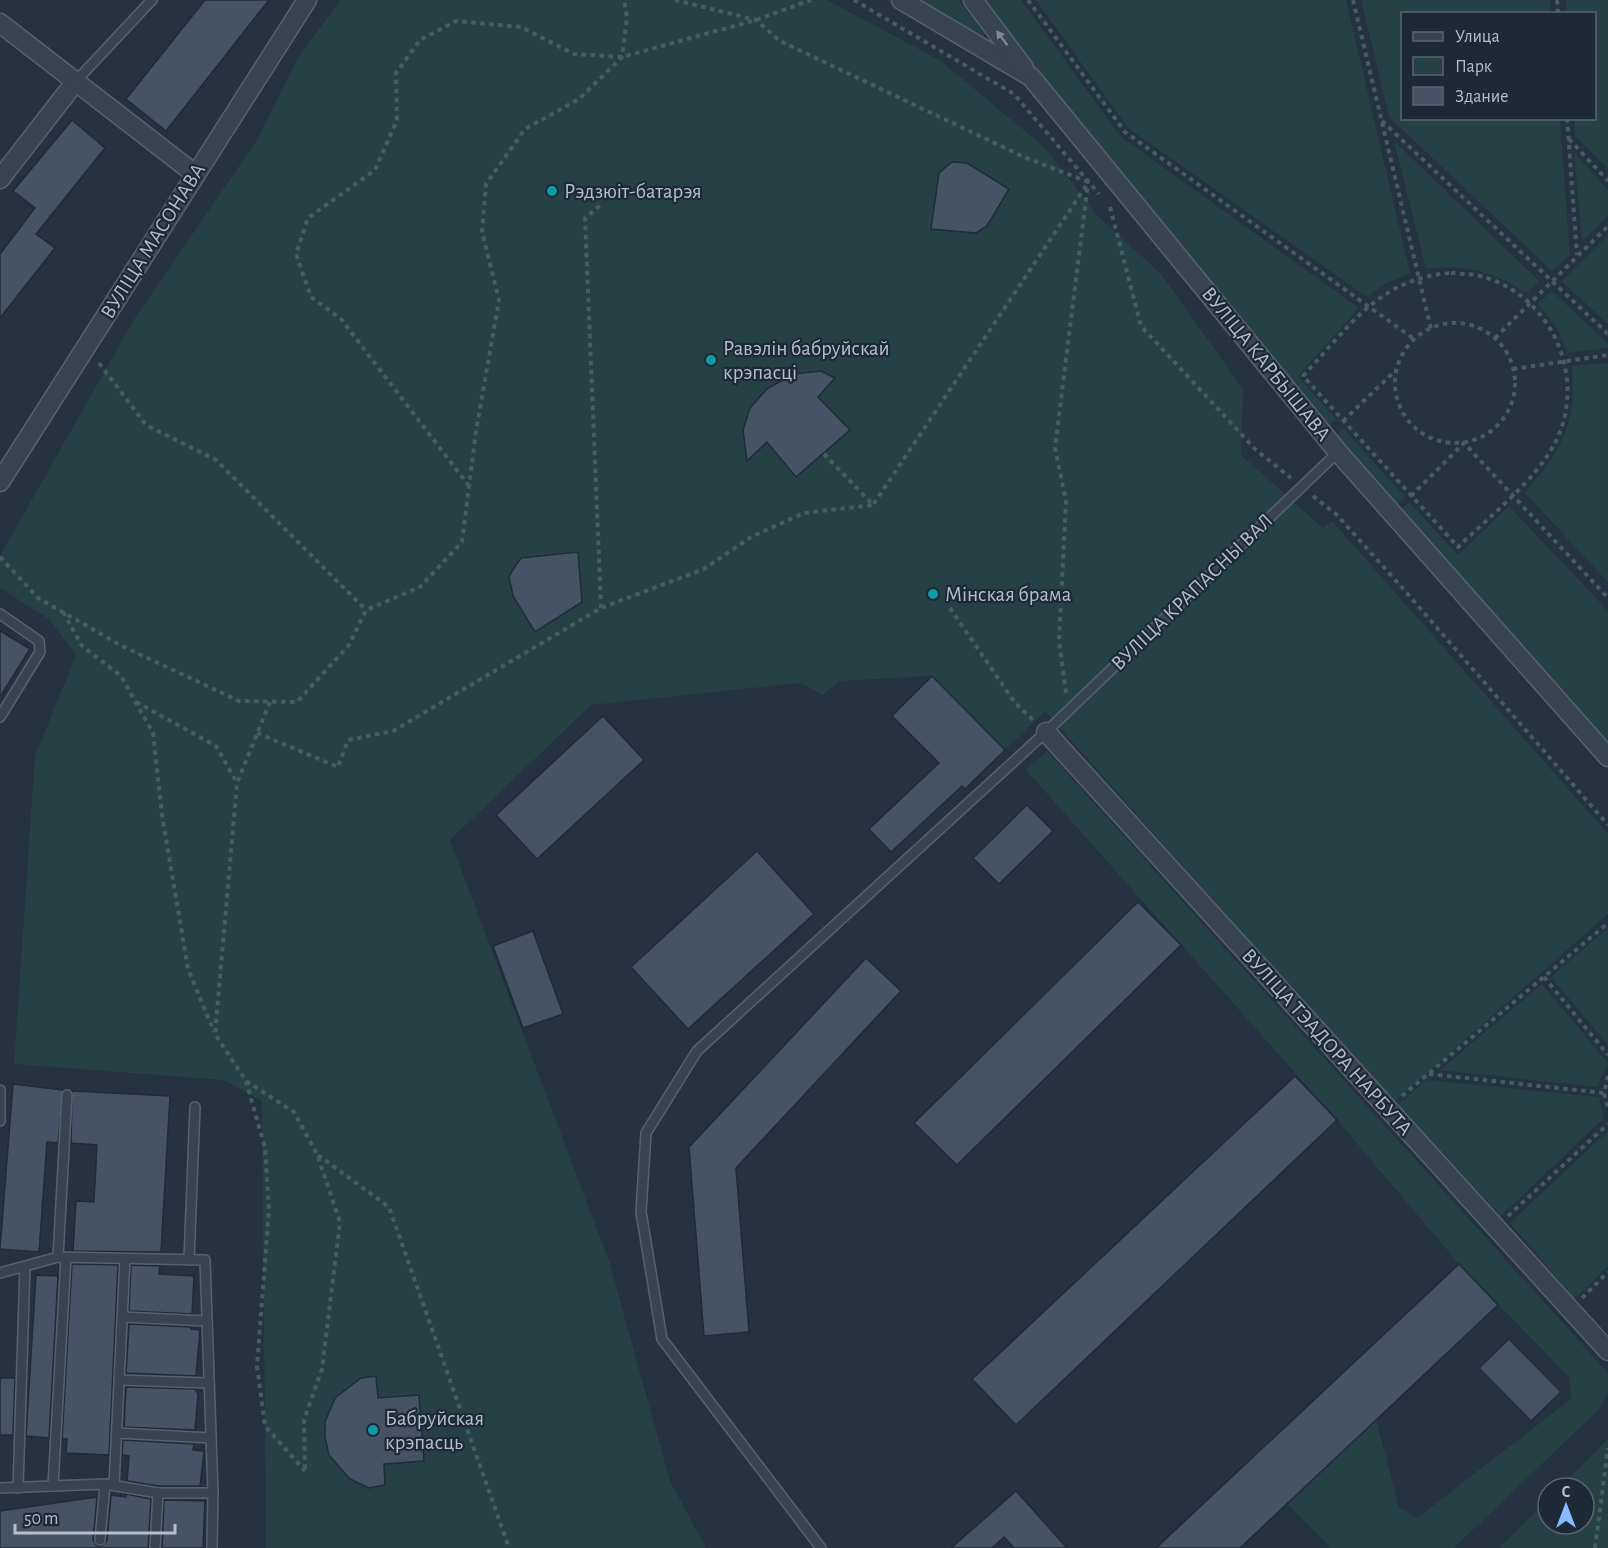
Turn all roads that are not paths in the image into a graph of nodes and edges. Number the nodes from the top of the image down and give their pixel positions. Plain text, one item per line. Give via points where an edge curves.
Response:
1 (152, 0) edge
2 (307, 0) edge
3 (901, 0) edge
4 (973, 0) edge
5 (0, 23) edge
6 (1031, 77) junction
7 (76, 81) junction
8 (195, 174) junction
9 (0, 179) edge
10 (1338, 452) junction
11 (0, 482) edge
12 (0, 614) edge
13 (0, 717) edge
14 (1046, 732) junction
15 (1608, 757) edge
16 (0, 1090) edge
17 (67, 1095) dead end
18 (195, 1107) dead end
19 (0, 1120) edge
20 (62, 1258) junction
21 (125, 1259) junction
22 (189, 1260) junction
23 (25, 1266) junction
24 (0, 1273) edge
25 (123, 1317) junction
26 (207, 1321) junction
27 (1608, 1352) edge
28 (119, 1380) junction
29 (209, 1383) junction
30 (117, 1433) junction
31 (211, 1438) junction
32 (109, 1485) junction
33 (53, 1486) junction
34 (0, 1488) edge
35 (18, 1488) junction
36 (158, 1493) junction
37 (213, 1493) junction
38 (100, 1540) dead end
39 (155, 1548) edge
40 (212, 1548) edge
41 (821, 1548) edge

1 - 7 lane
2 - 8 street, ВУЛІЦА МАСОНАВА
3 - 6 street, ВУЛІЦА КАРБЫШАВА
6 -> 4 street
5 - 7 street
6 - 10 street, ВУЛІЦА КАРБЫШАВА
7 - 8 street
7 - 9 street
8 - 11 street, ВУЛІЦА МАСОНАВА
10 - 14 lane, ВУЛІЦА КРАПАСНЫ ВАЛ
10 - 15 street, ВУЛІЦА КАРБЫШАВА
12 - 13 lane via 39,641 40,652
14 - 27 street, ВУЛІЦА ТЭАДОРА НАРБУТА
14 - 41 lane, ВУЛІЦА КРАПАСНЫ ВАЛ via 698,1051 646,1133 641,1212 662,1339
16 - 19 lane
17 - 20 lane
18 - 22 lane
20 - 21 lane
20 - 23 lane
20 - 33 lane
21 - 22 lane
21 - 25 lane
22 - 26 lane via 206,1260
23 - 24 lane
23 - 35 lane
25 - 26 lane
25 - 28 lane
26 - 29 lane
28 - 29 lane
28 - 30 lane
29 - 31 lane
30 - 31 lane
30 - 32 lane
31 - 37 lane
32 - 33 lane
32 - 36 lane
32 - 38 lane
33 - 35 lane
34 - 35 lane
36 - 37 lane
36 - 39 lane
37 - 40 lane

